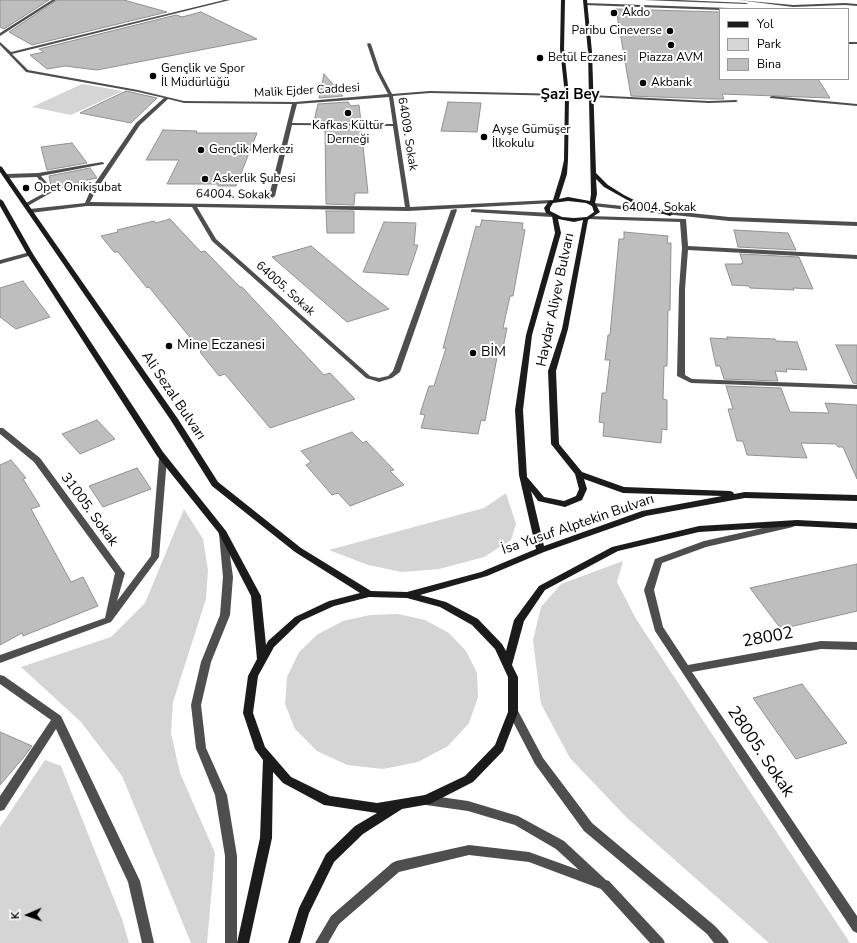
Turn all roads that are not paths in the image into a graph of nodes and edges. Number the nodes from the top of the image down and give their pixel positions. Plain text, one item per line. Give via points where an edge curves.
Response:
1 (54, 0) edge
2 (228, 0) edge
3 (563, 0) edge
4 (645, 0) edge
5 (741, 0) edge
6 (585, 2) edge
7 (762, 3) junction
8 (857, 5) edge
9 (794, 8) edge
10 (719, 9) edge
11 (0, 35) edge
12 (0, 43) edge
13 (369, 44) dead end
14 (10, 53) junction
15 (392, 95) junction
16 (567, 95) junction
17 (592, 96) junction
18 (772, 97) dead end
19 (167, 98) junction
20 (736, 101) dead end
21 (295, 103) junction
22 (857, 105) edge
23 (290, 124) junction
24 (396, 125) junction
25 (102, 163) dead end
26 (0, 168) edge
27 (593, 173) junction
28 (38, 175) junction
29 (6, 176) junction
30 (272, 196) dead end
31 (0, 201) edge
32 (554, 201) junction
33 (88, 204) junction
34 (193, 205) junction
35 (593, 205) junction
36 (28, 208) junction
37 (437, 208) junction
38 (408, 209) junction
39 (454, 210) junction
40 (670, 214) junction
41 (554, 215) junction
42 (588, 218) junction
43 (729, 219) junction
44 (683, 220) junction
45 (857, 224) edge
46 (685, 248) junction
47 (30, 254) junction
48 (857, 257) edge
49 (0, 262) edge
50 (857, 387) edge
51 (0, 430) edge
52 (163, 458) junction
53 (579, 474) junction
54 (523, 475) junction
55 (745, 495) junction
56 (857, 498) edge
57 (797, 523) junction
58 (857, 526) edge
59 (222, 531) junction
60 (541, 550) junction
61 (369, 594) junction
62 (407, 595) junction
63 (108, 620) junction
64 (857, 646) edge
65 (0, 659) edge
66 (262, 659) junction
67 (507, 666) junction
68 (685, 669) junction
69 (0, 679) edge
70 (513, 712) junction
71 (58, 719) junction
72 (268, 758) junction
73 (426, 800) junction
74 (401, 804) junction
75 (0, 806) edge
76 (605, 885) junction
77 (857, 927) edge
78 (148, 943) edge
79 (231, 943) edge
80 (243, 943) edge
81 (294, 943) edge
82 (322, 943) edge
83 (659, 943) edge
84 (723, 943) edge

1 - 11 street
2 - 14 street
3 - 16 main road via 562,49
4 - 7 street
5 - 7 street
6 - 10 street
6 - 17 main road
7 - 9 street
8 - 9 street
12 - 14 street, Malik Ejder Caddesi
13 - 15 street, 64009. Sokak via 378,71
14 - 19 street, Malik Ejder Caddesi via 27,71
15 - 16 street, Malik Ejder Caddesi via 430,92
15 - 21 street, Malik Ejder Caddesi
15 - 24 street, 64009. Sokak
16 - 32 main road via 566,160 564,174
17 - 20 street
17 - 27 main road
18 - 22 street
19 - 21 street, Malik Ejder Caddesi via 184,102
19 - 33 street via 138,124 94,189
21 - 23 street
23 - 24 street
23 - 30 street
24 - 38 street, 64009. Sokak
25 - 28 street
26 - 29 main road, Ali Sezal Bulvarı
27 - 35 main road
27 - 40 main road via 606,186 622,196 640,205
28 - 29 street
28 - 36 street via 51,191
29 - 36 main road, Ali Sezal Bulvarı
31 - 47 main road
32 - 35 main road via 575,199
32 - 37 street, 64004. Sokak
32 - 41 main road, Haydar Aliyev Bulvarı via 547,208
33 - 34 street, 64004. Sokak
33 - 36 street, 64004. Sokak
34 - 38 street, 64004. Sokak
34 - 39 street, 64005. Sokak via 214,240 368,377 379,380 396,372
35 - 40 street, 64004. Sokak
35 - 42 main road, Haydar Aliyev Bulvarı via 596,212
36 - 61 main road, Ali Sezal Bulvarı via 174,419 215,484 298,550
37 - 38 street, 64004. Sokak
37 - 39 street, 64004. Sokak
39 - 41 street, 64004. Sokak
40 - 43 street, 64004. Sokak
41 - 42 main road via 574,220
41 - 54 main road, Haydar Aliyev Bulvarı via 558,233 530,335 519,410
42 - 44 street, 64004. Sokak
42 - 53 main road, Haydar Aliyev Bulvarı via 565,329 552,371 555,444
43 - 44 street, 64004. Sokak
43 - 45 street, 64004. Sokak
44 - 46 street
46 - 48 street
46 - 50 street via 681,376 691,381
47 - 49 street
47 - 52 main road
51 - 63 street, 31005. Sokak via 36,460 120,573
52 - 59 main road
52 - 63 street via 155,557
53 - 54 main road via 583,489 579,498 565,504 541,499
53 - 55 main road via 624,490
54 - 60 main road, Haydar Aliyev Bulvarı
55 - 56 main road, İsa Yusuf Alptekin Bulvarı
55 - 60 main road, İsa Yusuf Alptekin Bulvarı via 645,514
57 - 58 main road
57 - 67 main road via 699,529 615,549 542,588 519,620
57 - 68 street, 28005. Sokak via 704,544 658,561 649,590 658,628
59 - 66 main road via 256,596
59 - 79 street via 228,577 225,615 206,662 196,705 201,748 221,795 231,856
60 - 62 main road, İsa Yusuf Alptekin Bulvarı via 484,574
61 - 62 main road
61 - 66 main road via 332,603 298,619 271,644
62 - 67 main road via 443,604 475,622 499,647
63 - 65 street
64 - 68 street, 28002 via 821,644
66 - 72 main road via 253,676 248,713 260,749
67 - 70 main road via 513,677
68 - 77 street, 28005. Sokak
69 - 71 street
70 - 73 main road via 499,748 469,779
70 - 84 street via 539,760 588,827 711,930
71 - 75 street
71 - 78 street via 134,881
72 - 74 main road via 287,780 328,801 377,808
72 - 80 main road via 266,838
73 - 74 main road
73 - 76 street via 468,806 518,821 560,846
74 - 81 main road via 359,830 330,858 303,912
76 - 82 street via 529,857 469,850 396,867 335,920
76 - 83 street

